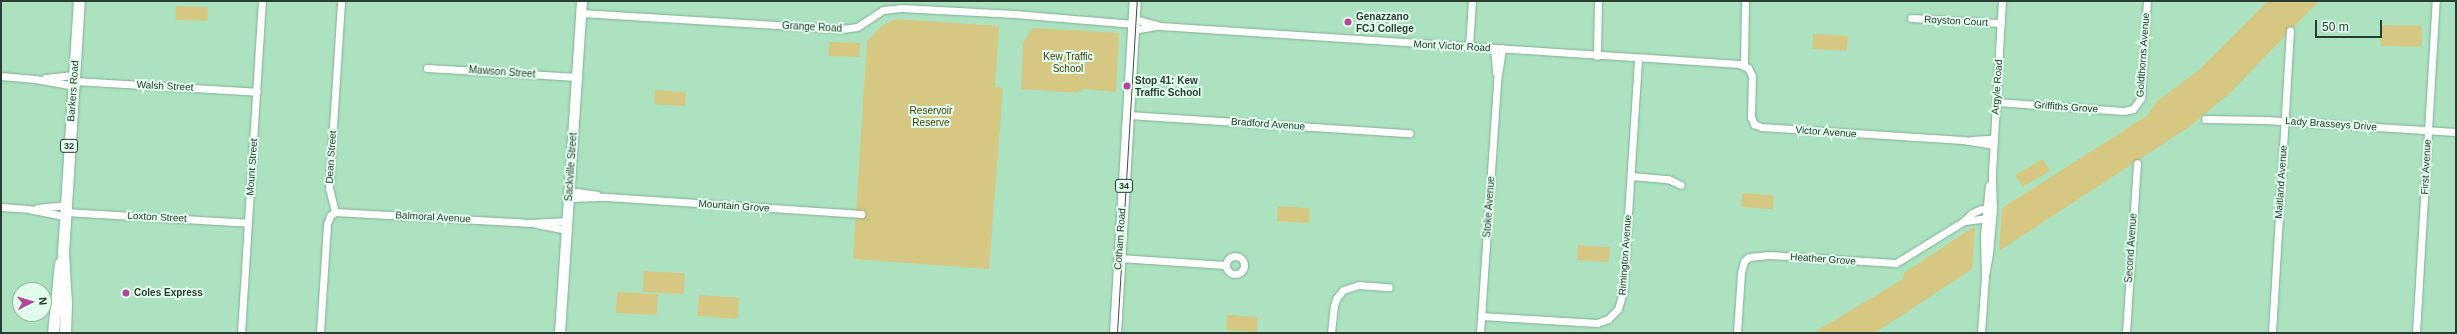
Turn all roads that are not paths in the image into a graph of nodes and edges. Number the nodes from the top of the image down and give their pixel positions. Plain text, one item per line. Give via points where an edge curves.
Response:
1 (79, 1) edge
2 (262, 1) edge
3 (341, 1) edge
4 (582, 1) edge
5 (1135, 1) edge
6 (1472, 1) edge
7 (1598, 1) edge
8 (1745, 1) edge
9 (2002, 1) edge
10 (2147, 1) edge
11 (2436, 1) edge
12 (581, 13) junction
13 (1911, 18) dead end
14 (2001, 23) junction
15 (1134, 24) junction
16 (2290, 31) dead end
17 (1469, 47) junction
18 (1494, 48) junction
19 (1502, 48) junction
20 (1596, 56) junction
21 (1638, 58) junction
22 (1744, 65) junction
23 (427, 68) dead end
24 (1, 76) edge
25 (577, 77) junction
26 (35, 79) junction
27 (74, 81) junction
28 (1497, 81) junction
29 (257, 92) junction
30 (1996, 102) junction
31 (2136, 107) joint
32 (1128, 115) junction
33 (2205, 119) dead end
34 (2285, 121) junction
35 (2428, 130) junction
36 (2456, 132) edge
37 (1409, 133) dead end
38 (1993, 142) junction
39 (2137, 163) dead end
40 (1631, 176) junction
41 (1681, 185) dead end
42 (569, 195) junction
43 (1, 207) edge
44 (28, 209) junction
45 (1989, 209) junction
46 (65, 211) junction
47 (335, 212) junction
48 (861, 214) dead end
49 (1989, 218) junction
50 (1964, 221) junction
51 (248, 223) junction
52 (567, 226) junction
53 (62, 253) junction
54 (1119, 258) junction
55 (1225, 265) dead end
56 (1389, 287) dead end
57 (1481, 316) junction
58 (53, 327) edge
59 (47, 333) edge
60 (65, 333) edge
61 (241, 333) edge
62 (320, 333) edge
63 (560, 333) edge
64 (1115, 333) edge
65 (1331, 333) edge
66 (1480, 333) edge
67 (1737, 333) edge
68 (1981, 333) edge
69 (2126, 333) edge
70 (2272, 333) edge
71 (2416, 333) edge

1 - 27 main road, Barkers Road / 32
2 - 29 street, Mount Street
3 - 47 street, Dean Street via 329,188
4 - 12 street, Sackville Street
5 - 15 main road, Cotham Road / 34
6 - 17 street
7 - 20 street
8 - 22 street
9 - 14 street, Argyle Road
10 - 31 street, Goldthorns Avenue via 2141,98
11 - 35 street, First Avenue
12 - 15 street, Grange Road via 842,29 857,27 883,10 901,8
12 - 25 street, Sackville Street
13 - 14 street, Royston Court
14 - 30 street, Argyle Road
15 - 17 street, Mont Victor Road
15 - 32 main road, Cotham Road / 34
16 - 34 street, Maitland Avenue
17 - 18 street, Mont Victor Road
18 - 19 street, Mont Victor Road
18 - 28 street, Stoke Avenue
19 - 20 street, Mont Victor Road
19 - 28 street, Stoke Avenue
20 - 21 street, Mont Victor Road
21 - 22 street, Mont Victor Road
21 - 40 street, Rimington Avenue
22 - 38 street, Victor Avenue via 1751,72 1753,79 1751,117 1754,124 1760,127
23 - 25 street, Mawson Street
24 - 26 street
25 - 42 street, Sackville Street
26 - 27 street
26 - 27 street
27 - 29 street, Walsh Street
27 - 46 main road, Barkers Road / 32
28 - 57 street, Stoke Avenue
29 - 51 street, Mount Street
30 - 31 street, Griffiths Grove via 2124,111
30 - 38 street, Argyle Road
32 - 37 street, Bradford Avenue
32 - 54 main road, Cotham Road / 34
33 - 34 street, Lady Brasseys Drive
34 - 35 street, Lady Brasseys Drive
34 - 70 street, Maitland Avenue
35 - 36 street, Lady Brasseys Drive
35 - 71 street, First Avenue
38 - 45 street, Argyle Road
39 - 69 street, Second Avenue
40 - 41 street via 1668,179
40 - 57 street, Rimington Avenue via 1622,298 1612,317 1602,322 1591,323
42 - 48 street, Mountain Grove
42 - 52 street, Sackville Street
43 - 44 street
44 - 46 street
44 - 46 street
45 - 49 street, Argyle Road
45 - 50 street, Heather Grove via 1972,213
46 - 51 street, Loxton Street
46 - 53 main road, Barkers Road / 32
47 - 52 street, Balmoral Avenue
47 - 62 street via 327,224
49 - 50 street, Heather Grove
49 - 68 street, Argyle Road via 1989,253
50 - 67 street, Heather Grove via 1896,263 1769,255 1749,257 1740,273
51 - 61 street, Mount Street
52 - 63 street, Sackville Street
53 - 58 main road, Barkers Road / 32 via 57,271
53 - 60 main road, Barkers Road / 32 via 66,302
54 - 55 street
54 - 64 main road, Cotham Road / 34
56 - 65 street via 1358,285 1343,290 1334,306
57 - 66 street, Stoke Avenue
58 - 59 main road

